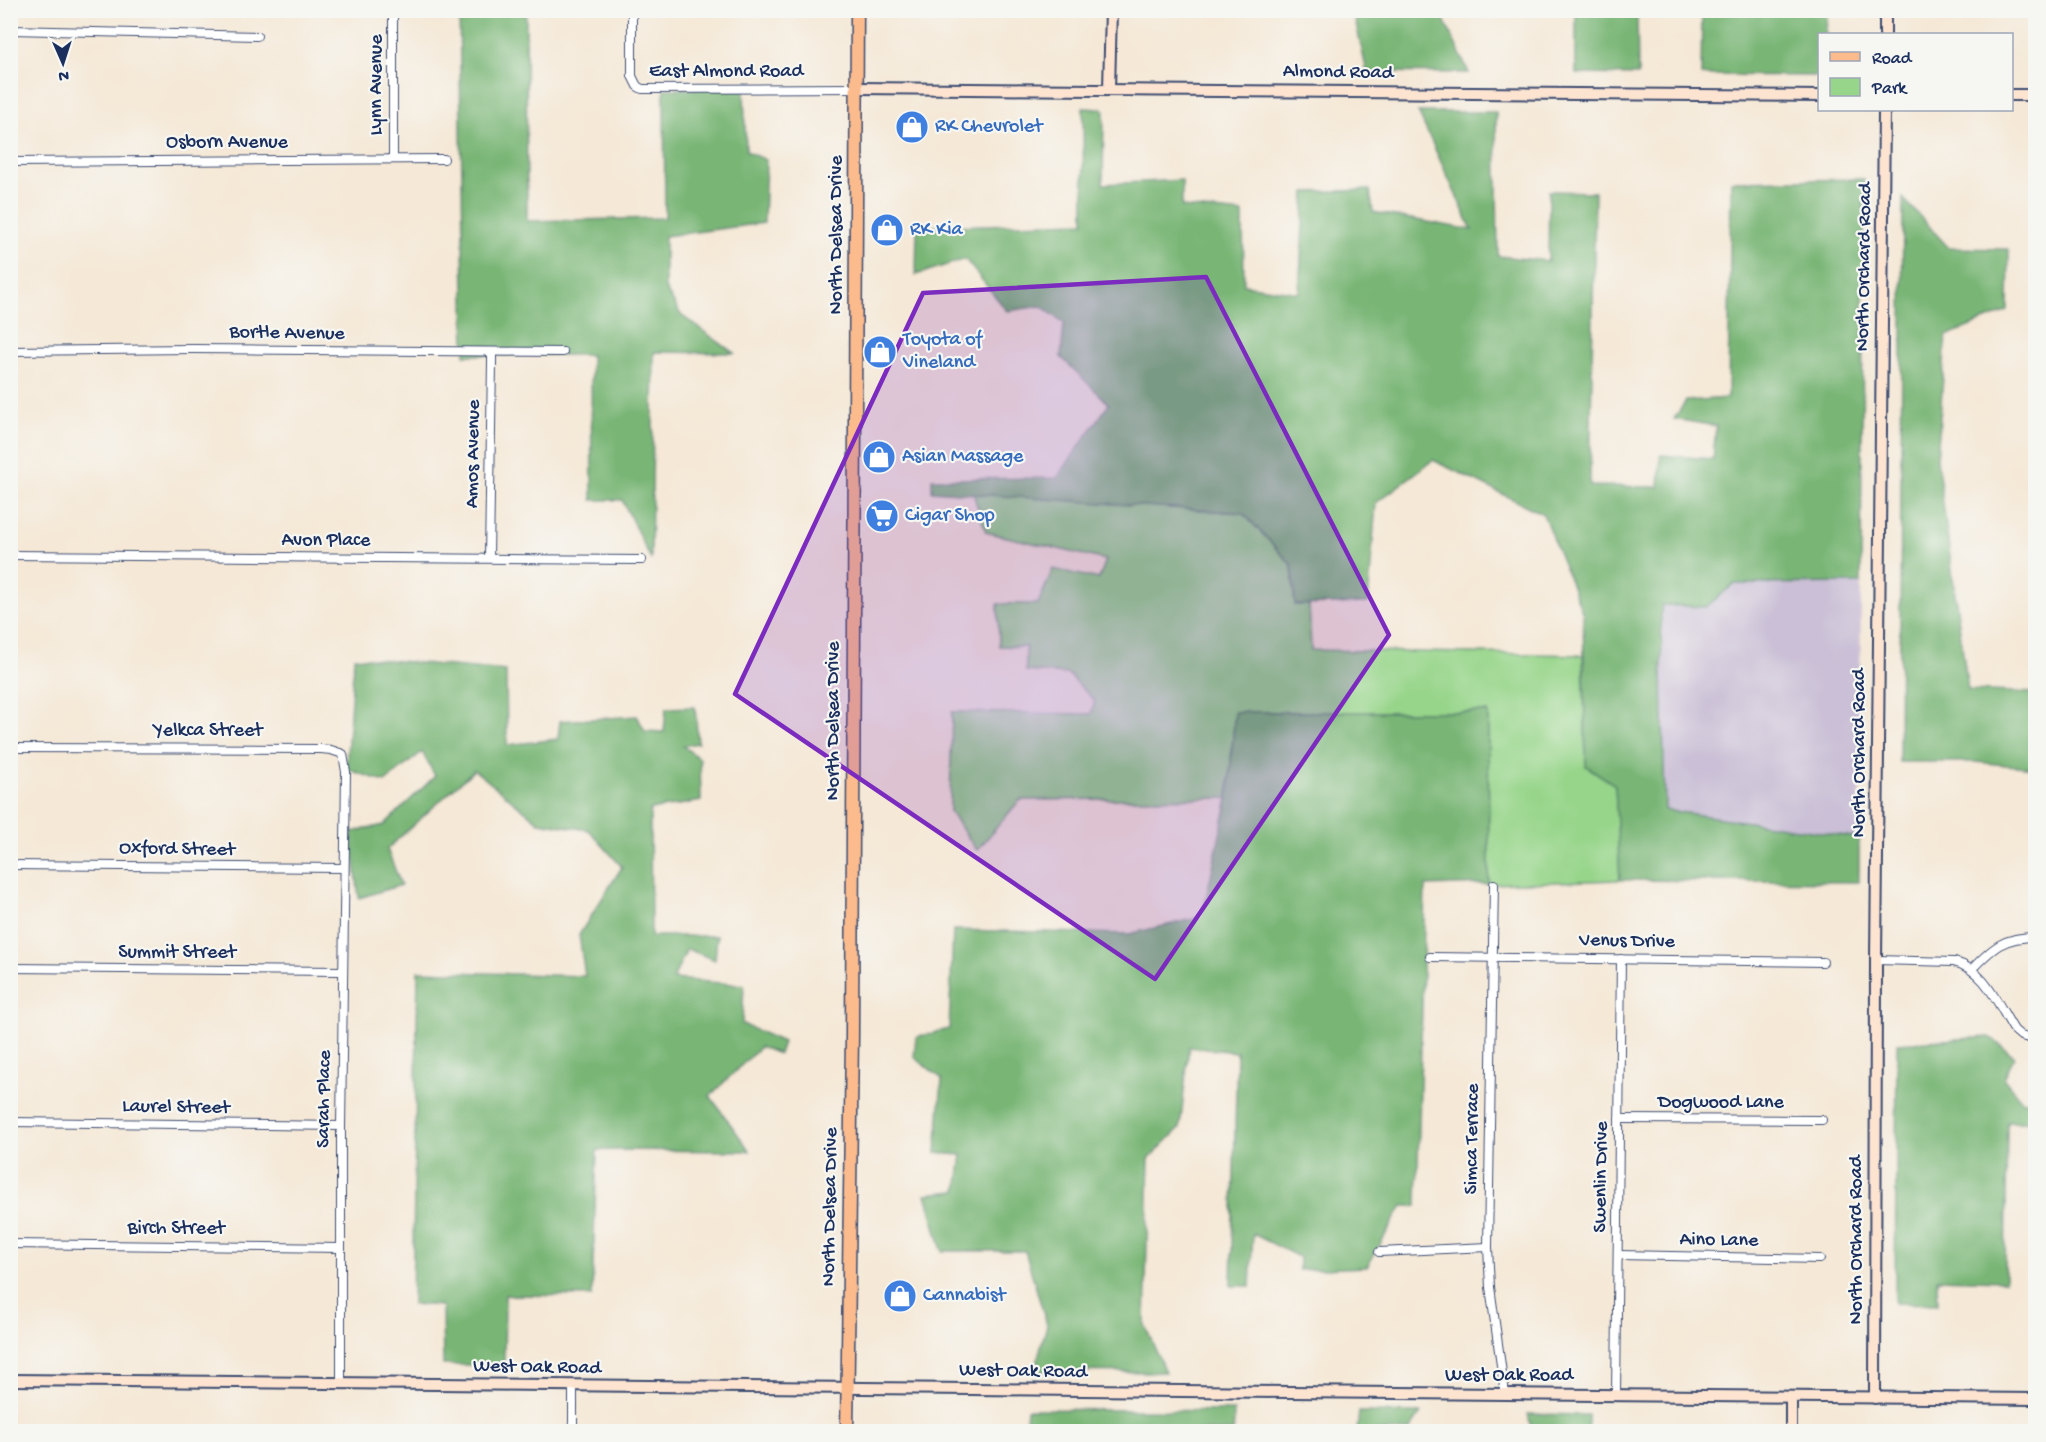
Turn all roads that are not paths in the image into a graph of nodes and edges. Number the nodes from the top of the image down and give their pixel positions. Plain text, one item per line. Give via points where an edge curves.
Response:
1 (12, 10) edge
2 (393, 10) edge
3 (632, 10) edge
4 (857, 10) edge
5 (1111, 10) edge
6 (1885, 10) edge
7 (12, 30) junction
8 (1885, 33) edge
9 (257, 36) dead end
10 (857, 88) junction
11 (1109, 89) junction
12 (2013, 95) edge
13 (2036, 95) edge
14 (1818, 96) edge
15 (1884, 111) edge
16 (393, 159) junction
17 (444, 159) dead end
18 (11, 162) edge
19 (10, 279) edge
20 (10, 351) edge
21 (489, 352) junction
22 (563, 352) dead end
23 (10, 555) edge
24 (489, 558) junction
25 (642, 560) dead end
26 (10, 748) edge
27 (345, 815) joint
28 (10, 865) edge
29 (344, 868) junction
30 (1494, 884) dead end
31 (2036, 937) edge
32 (1430, 957) dead end
33 (1492, 958) junction
34 (1621, 959) junction
35 (1876, 960) junction
36 (1823, 962) dead end
37 (10, 968) edge
38 (1972, 969) junction
39 (343, 971) junction
40 (2036, 1040) edge
41 (1619, 1119) junction
42 (1822, 1120) dead end
43 (10, 1122) edge
44 (341, 1126) junction
45 (10, 1244) edge
46 (1488, 1247) junction
47 (341, 1248) junction
48 (1379, 1252) dead end
49 (1618, 1256) junction
50 (1820, 1259) dead end
51 (10, 1380) edge
52 (340, 1383) junction
53 (573, 1386) junction
54 (848, 1388) junction
55 (1505, 1394) junction
56 (1616, 1395) junction
57 (1791, 1397) junction
58 (1875, 1398) junction
59 (2036, 1399) edge
60 (573, 1431) edge
61 (847, 1431) edge
62 (1791, 1431) edge

1 - 7 street
2 - 16 street, Lynn Avenue
3 - 10 street, East Almond Road via 632,76 642,90
4 - 10 main road, North Delsea Drive
5 - 11 street
6 - 8 street
7 - 9 street
7 - 18 street
10 - 11 street, Almond Road
10 - 54 main road, North Delsea Drive
11 - 14 street, Almond Road
12 - 13 street
15 - 35 street, North Orchard Road
16 - 17 street, Osborn Avenue
16 - 18 street, Osborn Avenue
18 - 19 street
20 - 21 street, Bortle Avenue
21 - 22 street, Bortle Avenue
21 - 24 street, Amos Avenue
23 - 24 street, Avon Place
24 - 25 street, Avon Place
26 - 27 street, Yelkca Street via 331,750 343,754 346,765
27 - 29 street, Sarah Place
28 - 29 street, Oxford Street
29 - 39 street, Sarah Place
30 - 33 street, Simca Terrace
31 - 38 street via 2001,943
32 - 33 street, Venus Drive
33 - 34 street, Venus Drive
33 - 46 street, Simca Terrace
34 - 36 street, Venus Drive
34 - 41 street, Swenlin Drive
35 - 38 street via 1954,962
35 - 58 street, North Orchard Road
37 - 39 street, Summit Street
38 - 40 street via 2014,1030
39 - 44 street, Sarah Place
41 - 42 street, Dogwood Lane
41 - 49 street, Swenlin Drive
43 - 44 street, Laurel Street
44 - 47 street, Sarah Place
45 - 47 street, Birch Street
46 - 48 street
46 - 55 street, Simca Terrace
47 - 52 street, Sarah Place
49 - 50 street, Aino Lane
49 - 56 street, Swenlin Drive
51 - 52 street, West Oak Road
52 - 53 street, West Oak Road
53 - 54 street, West Oak Road
53 - 60 street
54 - 55 street, West Oak Road
54 - 61 main road, North Delsea Drive
55 - 56 street, West Oak Road
56 - 57 street, West Oak Road
57 - 58 street, West Oak Road
57 - 62 street
58 - 59 street, West Oak Road

